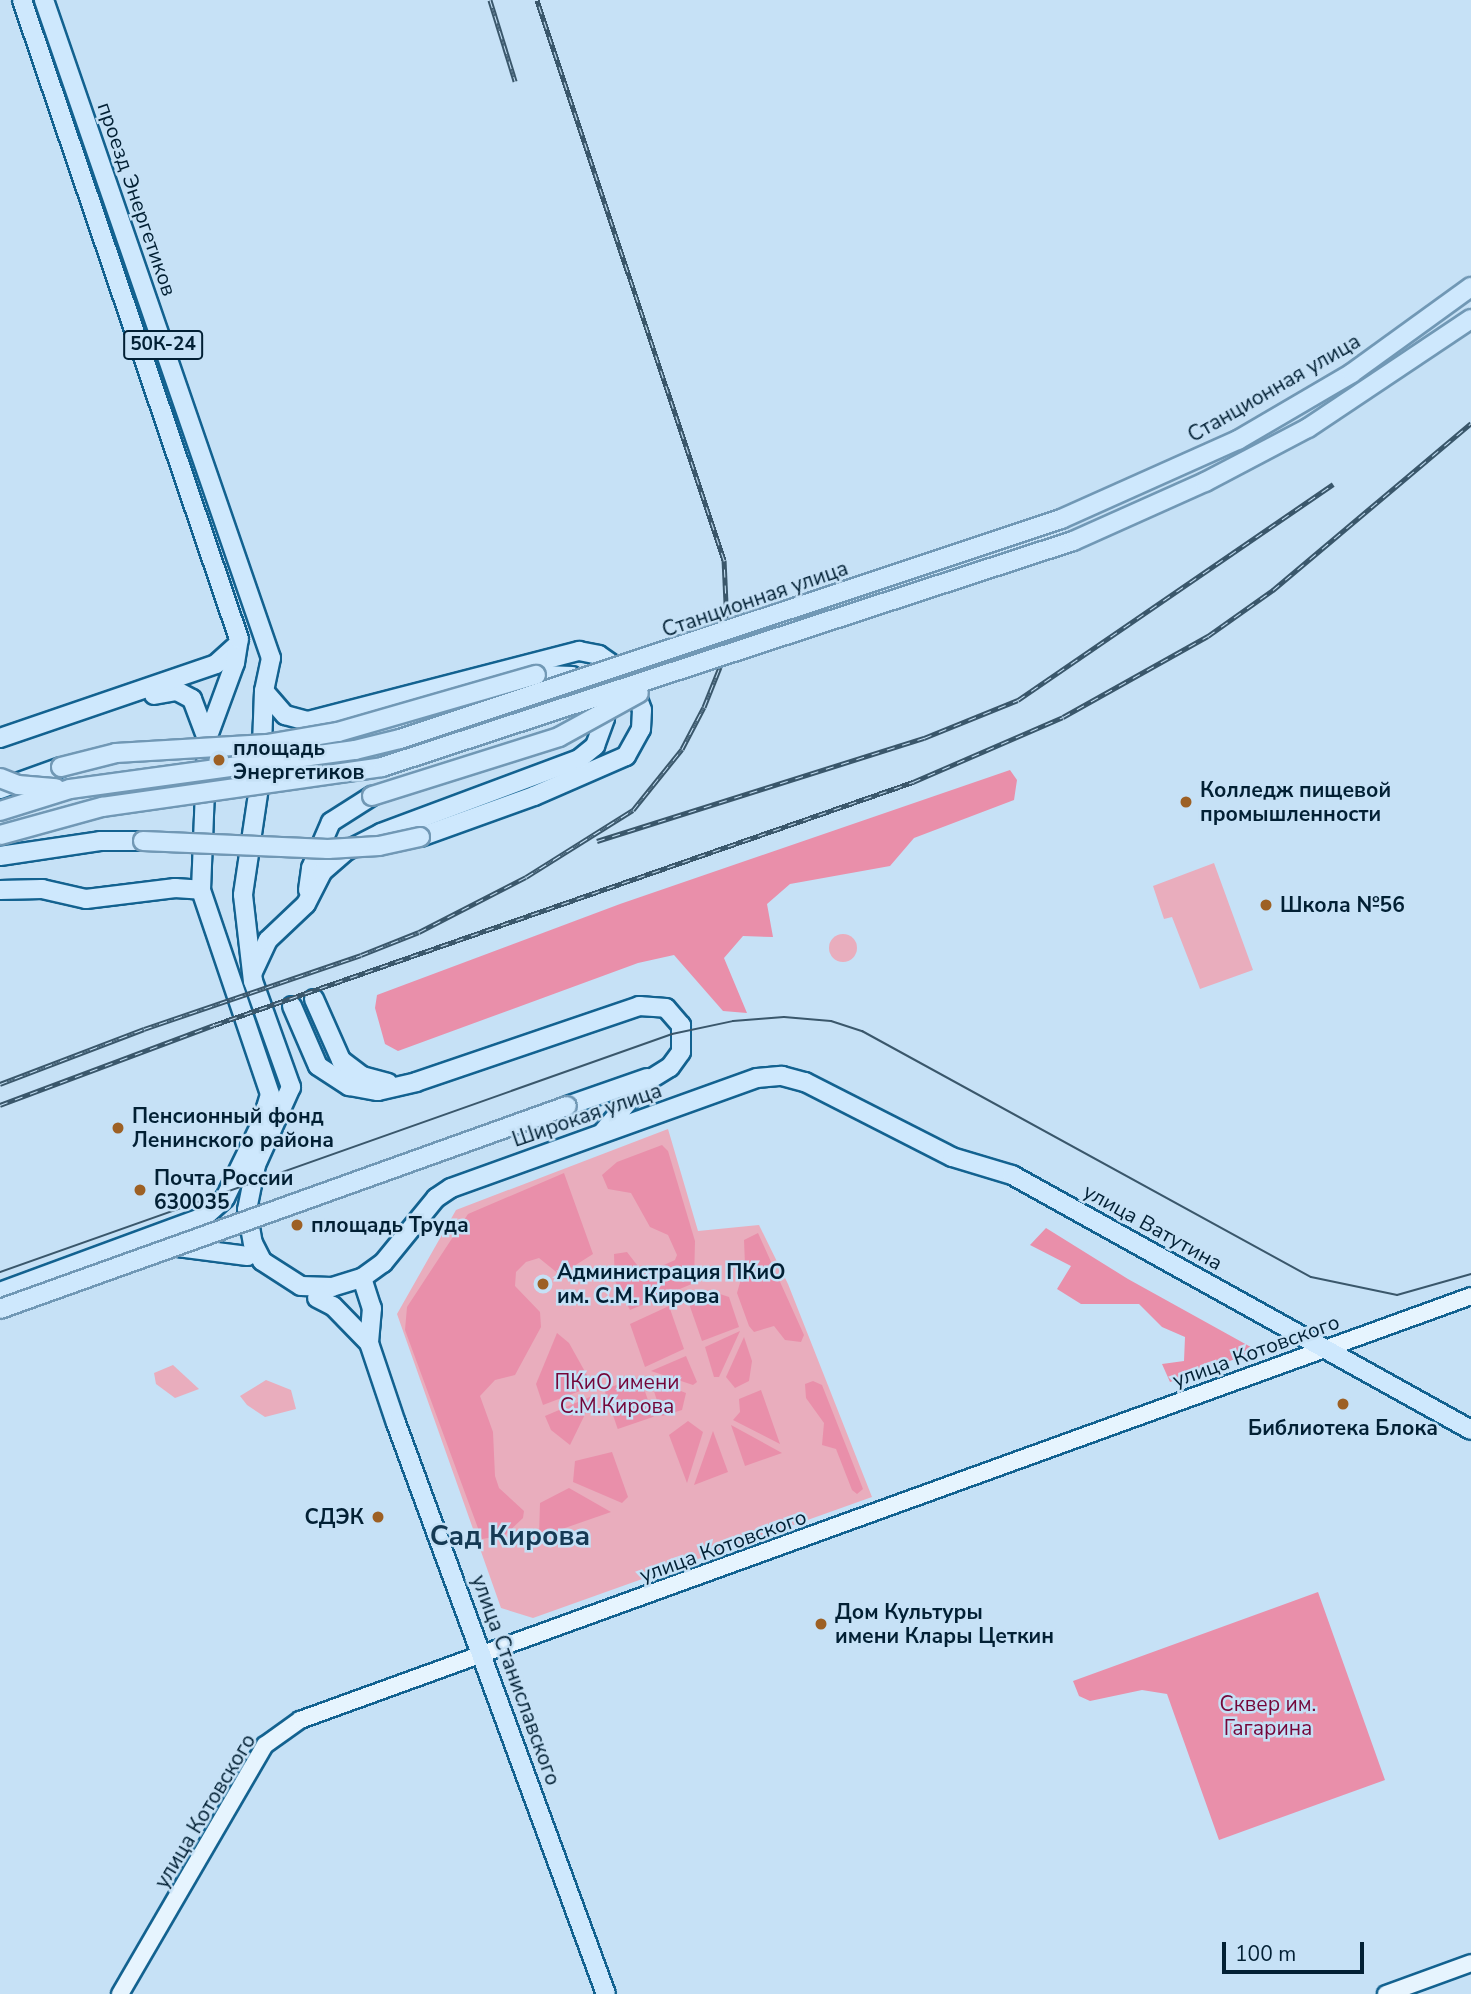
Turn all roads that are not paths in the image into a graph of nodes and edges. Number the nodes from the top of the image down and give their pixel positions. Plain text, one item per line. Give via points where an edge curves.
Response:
1 (22, 0) edge
2 (44, 0) edge
3 (1471, 287) edge
4 (1471, 319) edge
5 (238, 642) junction
6 (678, 671) junction
7 (264, 691) junction
8 (0, 737) edge
9 (208, 739) junction
10 (0, 750) edge
11 (0, 778) edge
12 (0, 789) edge
13 (70, 789) junction
14 (0, 811) edge
15 (0, 835) edge
16 (0, 856) edge
17 (0, 890) edge
18 (201, 890) junction
19 (306, 904) junction
20 (252, 975) junction
21 (313, 999) dead end
22 (292, 1006) dead end
23 (653, 1076) junction
24 (416, 1082) junction
25 (805, 1082) joint
26 (596, 1137) junction
27 (243, 1163) junction
28 (247, 1256) junction
29 (364, 1282) junction
30 (0, 1292) edge
31 (1471, 1296) edge
32 (317, 1298) junction
33 (0, 1304) edge
34 (0, 1309) edge
35 (369, 1343) junction
36 (1324, 1349) junction
37 (1471, 1430) edge
38 (482, 1657) junction
39 (1471, 1963) edge
40 (120, 1994) edge
41 (606, 1994) edge
42 (1386, 1994) edge

1 - 5 main road, 50К-24
2 - 7 main road, проезд Энергетиков / 50К-24 via 271,658
3 - 13 main road, Станционная улица, bridge via 1352,373 1238,440 1061,519 377,745
4 - 6 main road, Станционная улица, bridge via 1308,428 1157,504 1073,541
5 - 8 main road via 216,664
5 - 9 main road
6 - 15 main road, Станционная улица, bridge via 382,767 88,809
6 - 19 main road, bridge via 559,737 372,796 331,822 311,868
7 - 16 main road, bridge via 285,715 297,721 322,720 579,651 599,655 629,677 642,710 635,746 615,764 420,837 379,846 328,849 100,841
7 - 20 main road, 50К-24 via 261,774 243,895
9 - 10 main road via 192,699 177,691
9 - 18 main road
11 - 13 main road, bridge via 19,785
12 - 19 main road, bridge via 61,766 116,753 267,744 326,734 536,675 572,676 594,690 605,718 595,746 579,759 381,833 346,851 323,872
13 - 14 main road, Станционная улица, bridge
17 - 18 main road via 42,888 86,899 175,888
18 - 27 main road via 270,1094
19 - 20 main road via 273,933
20 - 29 main road via 291,1087 256,1165 247,1210 253,1243 262,1261 301,1286
21 - 24 main road via 333,1048 350,1068 374,1080
22 - 24 main road via 309,1051 330,1078 367,1090
23 - 24 main road via 670,1068 684,1044 677,1019 666,1008 651,1005 623,1010
23 - 26 main road
23 - 34 main road, bridge
25 - 26 main road, Широкая улица via 782,1076 757,1078
25 - 36 main road, улица Ватутина via 952,1157 1012,1175
26 - 29 main road, Широкая улица via 451,1188 436,1198 390,1268
27 - 28 main road via 235,1213
27 - 30 main road via 225,1198 204,1217
28 - 32 main road via 252,1266 281,1288
28 - 33 main road via 174,1246
29 - 32 main road
29 - 35 main road via 372,1308
31 - 36 main road, улица Котовского
32 - 35 main road via 332,1306
35 - 38 main road, улица Станиславского
36 - 37 main road, улица Ватутина
36 - 38 main road, улица Котовского
38 - 40 main road, улица Котовского via 300,1720 265,1745
38 - 41 main road, улица Станиславского
39 - 42 main road

